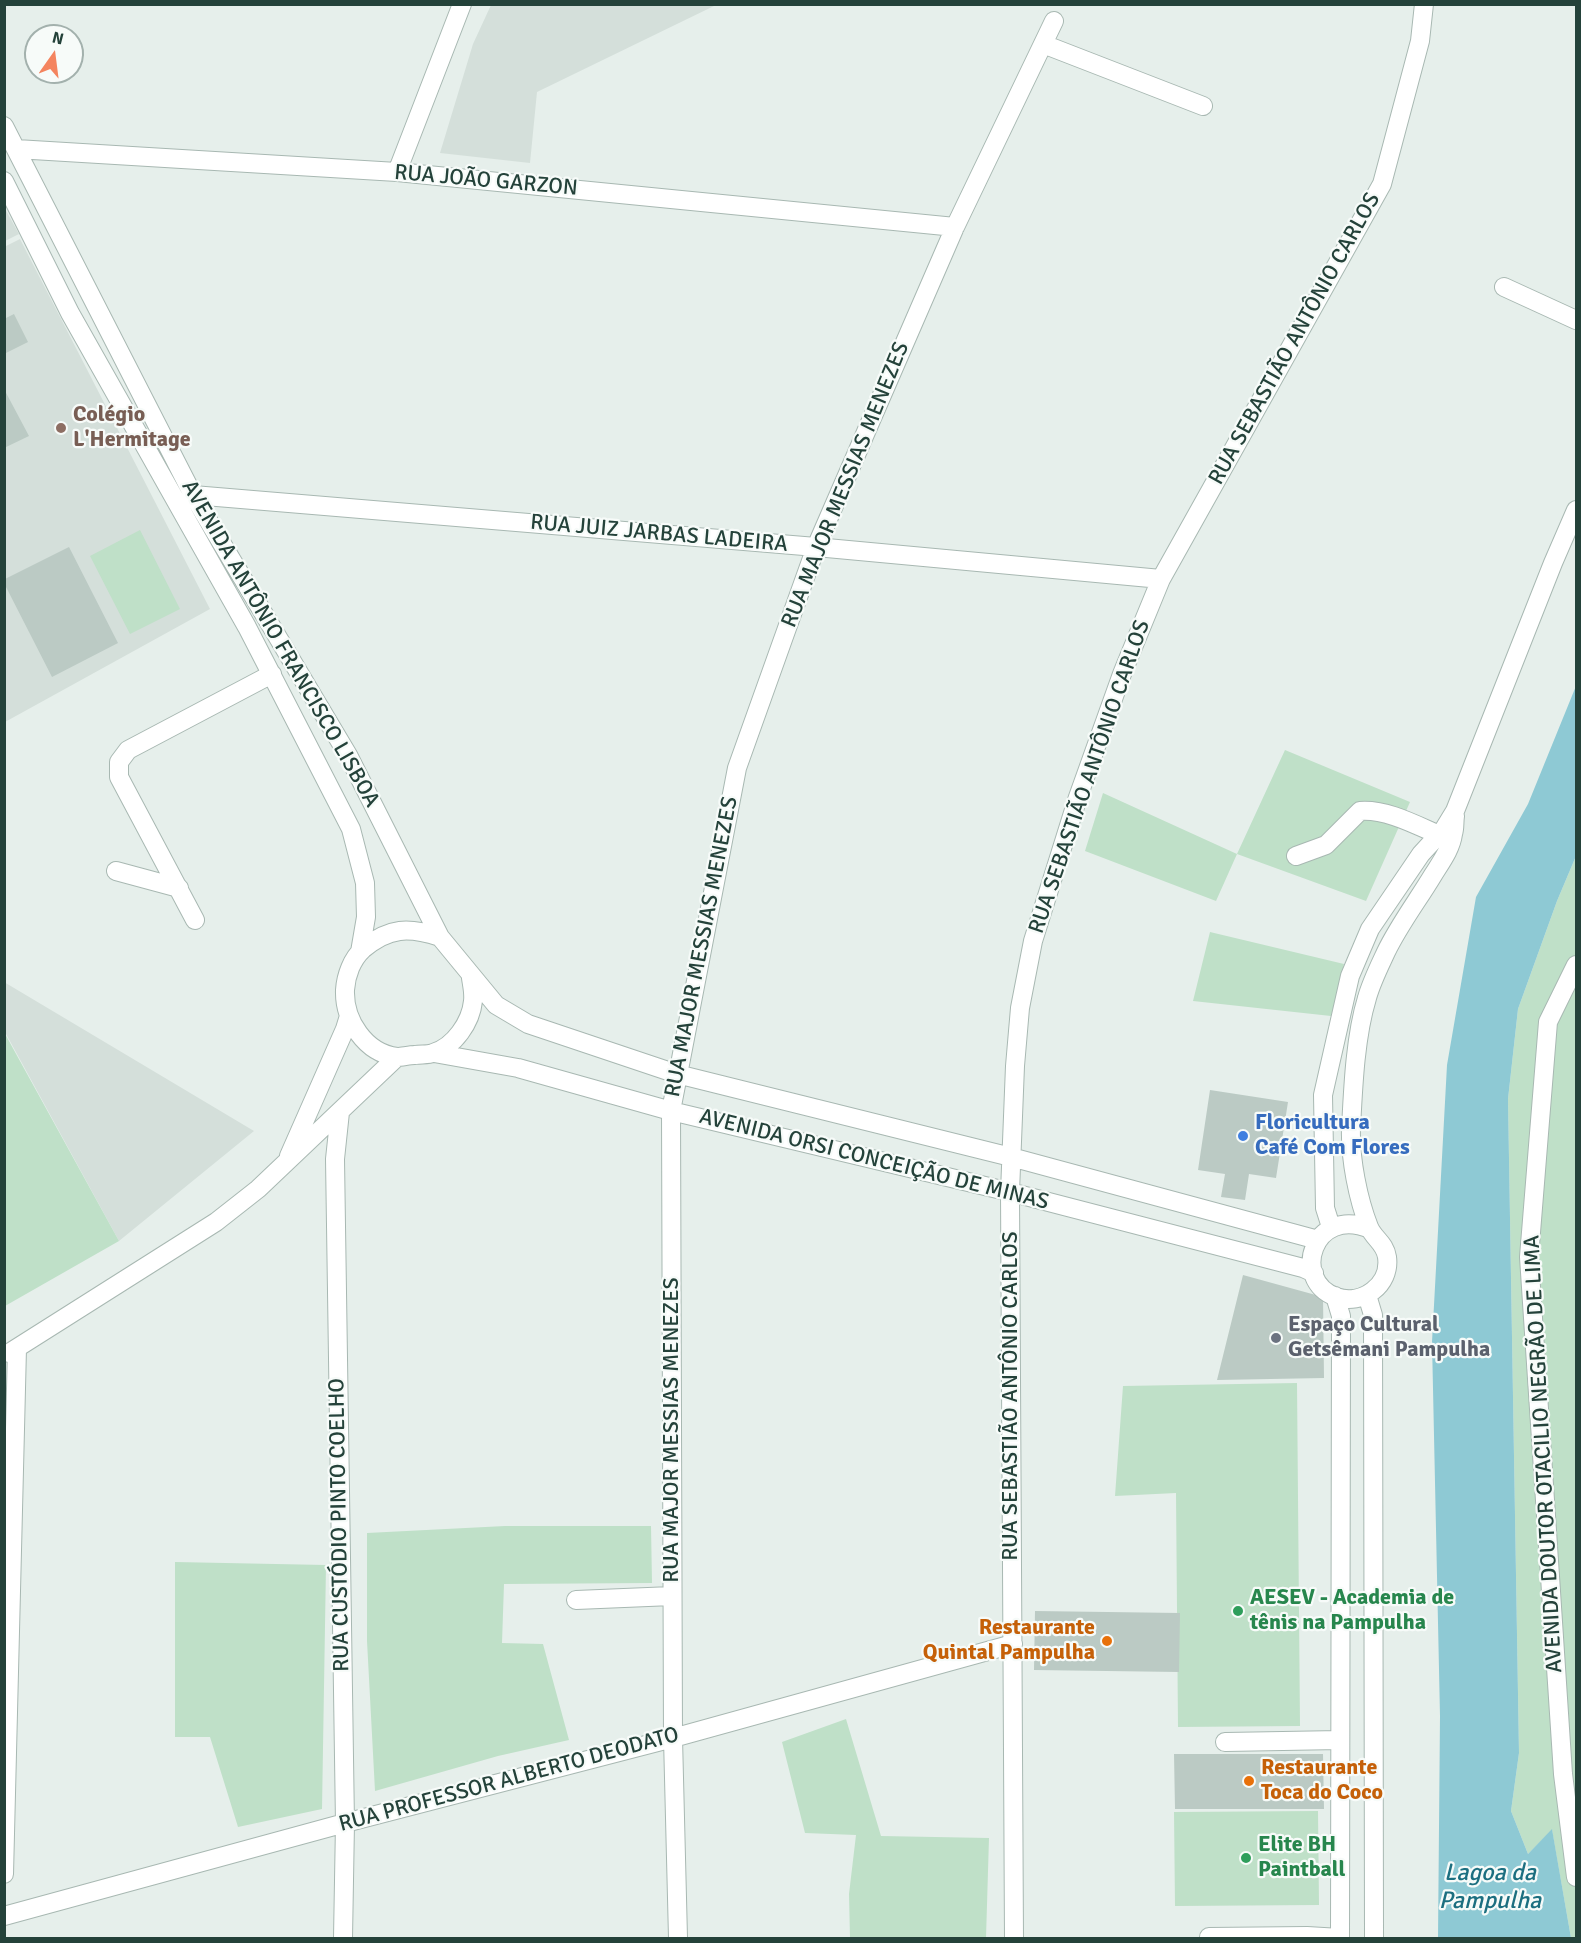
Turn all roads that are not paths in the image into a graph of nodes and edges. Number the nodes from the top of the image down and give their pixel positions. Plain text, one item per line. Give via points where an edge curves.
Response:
1 (462, 4) edge
2 (1424, 4) edge
3 (1054, 21) dead end
4 (1043, 44) junction
5 (1203, 106) dead end
6 (4, 126) edge
7 (16, 149) junction
8 (398, 172) junction
9 (4, 181) edge
10 (955, 227) junction
11 (1504, 287) dead end
12 (1576, 320) edge
13 (193, 495) junction
14 (1576, 510) edge
15 (816, 547) junction
16 (1161, 579) junction
17 (272, 674) junction
18 (1455, 811) junction
19 (1439, 835) junction
20 (1296, 856) dead end
21 (116, 872) dead end
22 (178, 888) junction
23 (195, 920) dead end
24 (440, 937) junction
25 (360, 952) junction
26 (1576, 965) edge
27 (471, 978) junction
28 (349, 1016) junction
29 (434, 1053) junction
30 (397, 1057) junction
31 (677, 1074) junction
32 (671, 1111) junction
33 (340, 1112) junction
34 (1011, 1157) junction
35 (285, 1163) junction
36 (1010, 1192) junction
37 (1370, 1229) junction
38 (1324, 1234) junction
39 (1314, 1273) junction
40 (1367, 1295) junction
41 (1335, 1296) junction
42 (11, 1352) edge
43 (672, 1596) junction
44 (576, 1600) dead end
45 (1012, 1644) junction
46 (7, 1650) edge
47 (673, 1738) junction
48 (1340, 1740) junction
49 (1225, 1742) dead end
50 (345, 1823) junction
51 (4, 1874) edge
52 (1576, 1877) edge
53 (4, 1916) edge
54 (1209, 1937) dead end
55 (343, 1938) edge
56 (678, 1938) edge
57 (1014, 1938) edge
58 (1340, 1938) edge
59 (1374, 1938) edge

1 - 8 street
2 - 16 street, RUA SEBASTIÃO ANTÔNIO CARLOS via 1420,41 1382,184
3 - 4 street, RUA MAJOR MESSIAS MENEZES
4 - 5 street
4 - 10 street, RUA MAJOR MESSIAS MENEZES
6 - 7 street, AVENIDA ANTÔNIO FRANCISCO LISBOA
7 - 8 street, RUA JOÃO GARZON
7 - 13 street, AVENIDA ANTÔNIO FRANCISCO LISBOA
8 - 10 street, RUA JOÃO GARZON
9 - 17 street, AVENIDA ANTÔNIO FRANCISCO LISBOA via 70,313
10 - 15 street, RUA MAJOR MESSIAS MENEZES
11 - 12 street
13 - 15 street, RUA JUIZ JARBAS LADEIRA
13 - 24 street, AVENIDA ANTÔNIO FRANCISCO LISBOA via 348,755
14 - 18 street
15 - 16 street, RUA JUIZ JARBAS LADEIRA
15 - 31 street, RUA MAJOR MESSIAS MENEZES via 737,768
16 - 34 street, RUA SEBASTIÃO ANTÔNIO CARLOS via 1078,797 1033,941 1020,1008
17 - 22 street via 128,750 119,762 119,777
17 - 25 street, AVENIDA ANTÔNIO FRANCISCO LISBOA via 351,829 364,883 366,917
18 - 19 street
18 - 37 street via 1453,836 1445,855 1386,951 1367,999 1358,1047 1351,1132 1356,1179
19 - 20 street via 1373,810 1359,812 1326,845
19 - 38 street via 1421,854 1370,929 1350,976 1323,1095
21 - 22 street
22 - 23 street
24 - 25 street via 419,930 397,931 376,938
24 - 27 street
25 - 28 street via 345,982
26 - 52 street, AVENIDA DOUTOR OTACILIO NEGRÃO DE LIMA via 1548,1022 1529,1257 1563,1774
27 - 29 street via 473,1001 467,1022 453,1041
27 - 31 street, AVENIDA ORSI CONCEIÇÃO DE MINAS via 496,1005 528,1024
28 - 30 street via 367,1043
28 - 35 street
29 - 30 street
29 - 32 street, AVENIDA ORSI CONCEIÇÃO DE MINAS via 518,1068
30 - 33 street
31 - 32 street, RUA MAJOR MESSIAS MENEZES
31 - 34 street, AVENIDA ORSI CONCEIÇÃO DE MINAS
32 - 36 street, AVENIDA ORSI CONCEIÇÃO DE MINAS
32 - 43 street, RUA MAJOR MESSIAS MENEZES
33 - 35 street
33 - 50 street, RUA CUSTÓDIO PINTO COELHO via 335,1159
34 - 36 street, RUA SEBASTIÃO ANTÔNIO CARLOS
34 - 38 street, AVENIDA ORSI CONCEIÇÃO DE MINAS
35 - 42 street via 216,1222
36 - 39 street, AVENIDA ORSI CONCEIÇÃO DE MINAS
36 - 45 street, RUA SEBASTIÃO ANTÔNIO CARLOS
37 - 38 street via 1348,1223
37 - 40 street via 1384,1245 1388,1264 1381,1282
38 - 39 street via 1313,1250
39 - 41 street via 1318,1283
40 - 41 street via 1357,1299
40 - 59 street via 1373,1315
41 - 48 street via 1341,1316
42 - 46 street
43 - 44 street
43 - 47 street, RUA MAJOR MESSIAS MENEZES
45 - 47 street, RUA PROFESSOR ALBERTO DEODATO
45 - 57 street, RUA SEBASTIÃO ANTÔNIO CARLOS
46 - 51 street
47 - 50 street, RUA PROFESSOR ALBERTO DEODATO
47 - 56 street, RUA MAJOR MESSIAS MENEZES
48 - 49 street
48 - 58 street
50 - 53 street, RUA PROFESSOR ALBERTO DEODATO
50 - 55 street, RUA CUSTÓDIO PINTO COELHO
54 - 58 street

